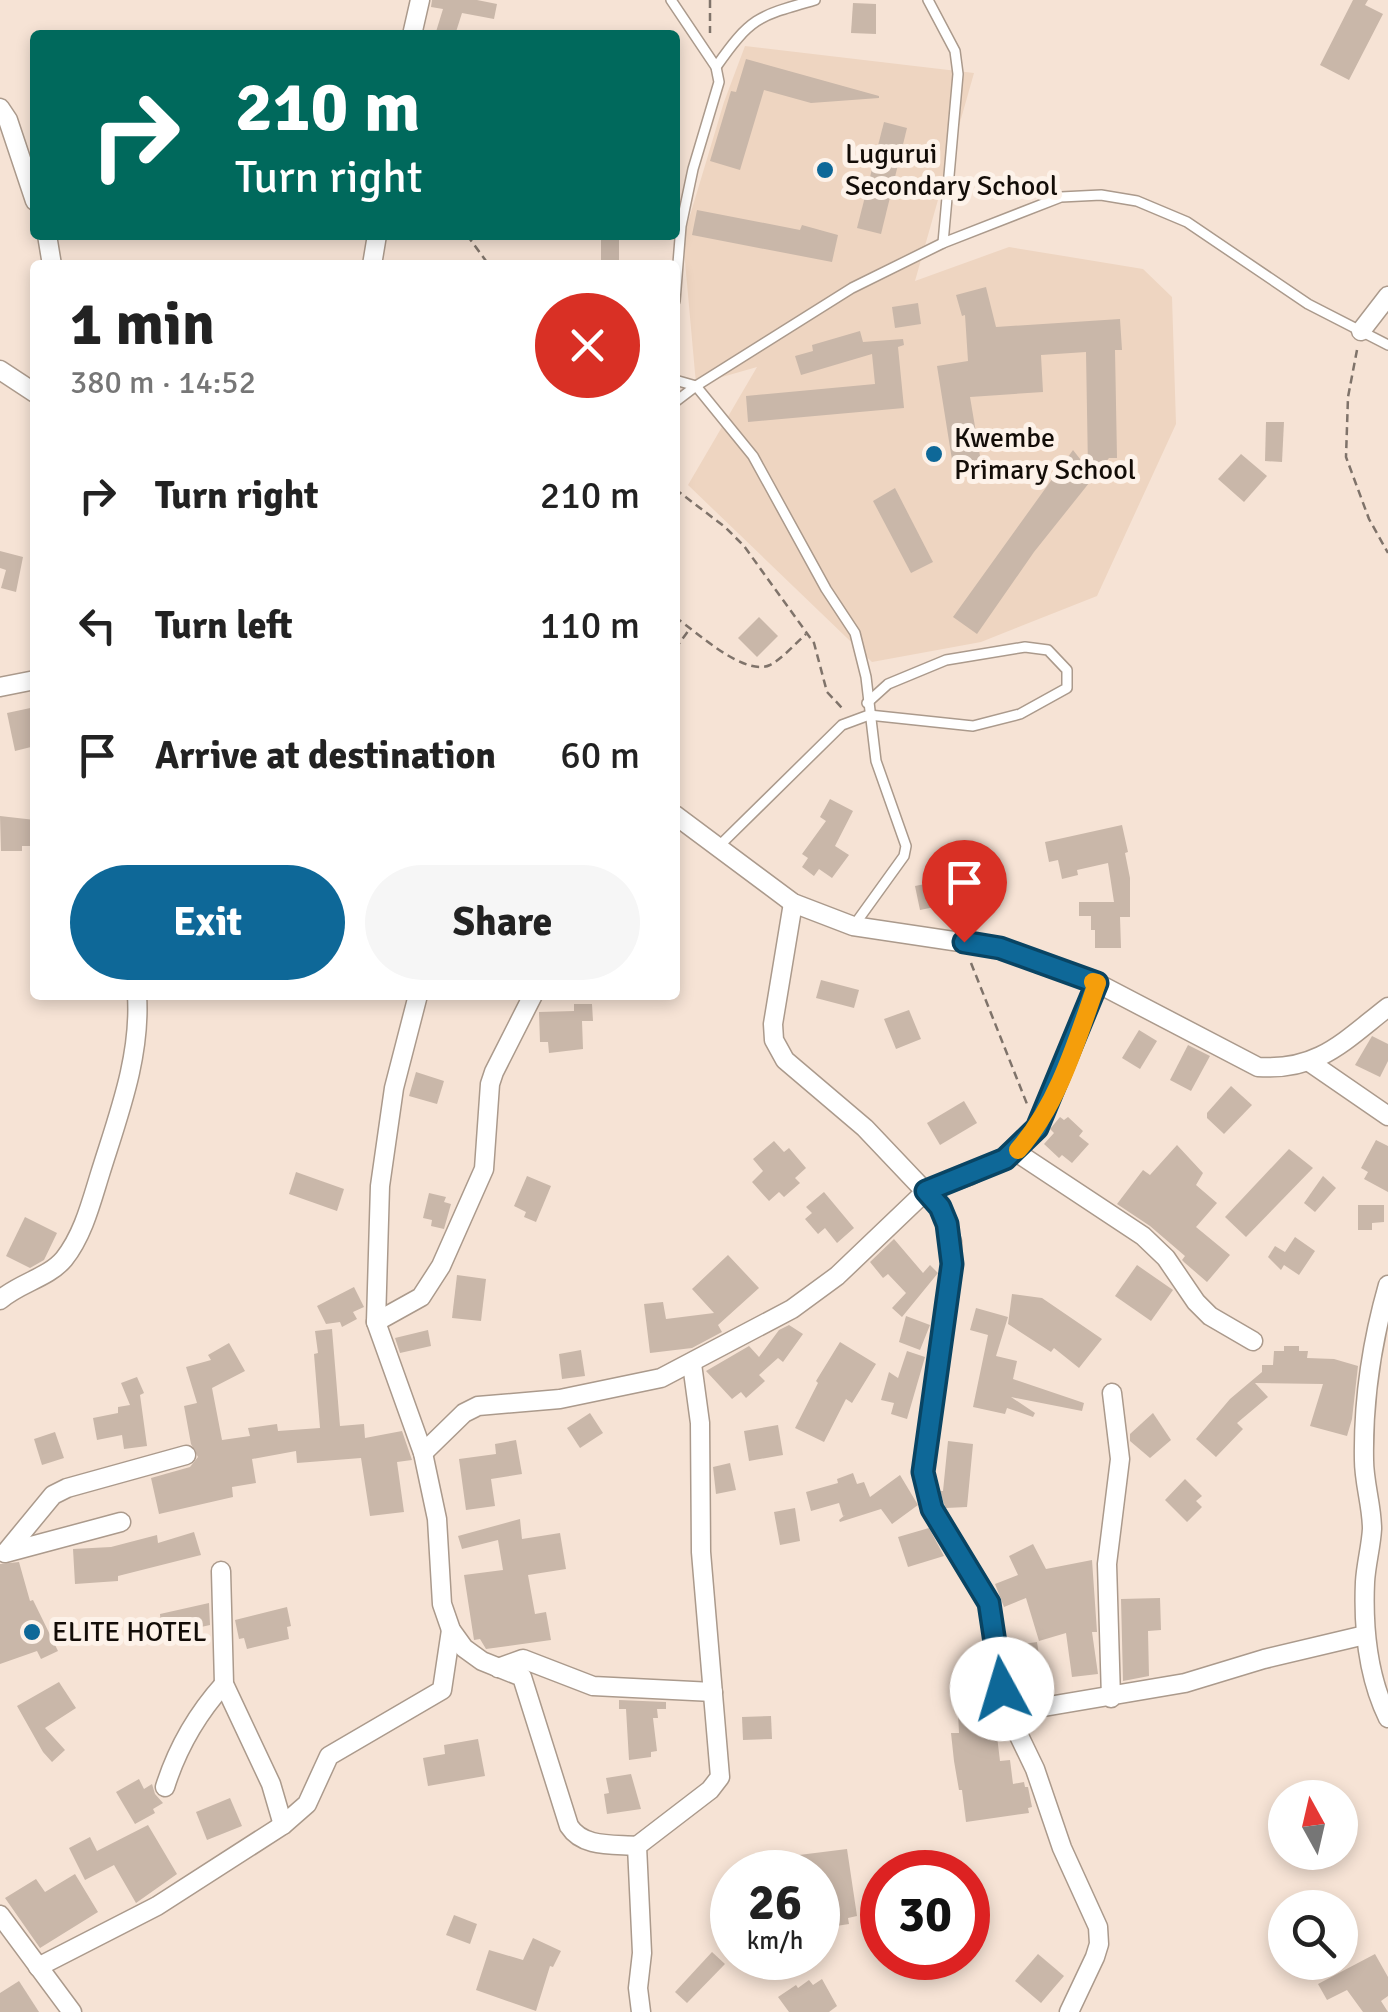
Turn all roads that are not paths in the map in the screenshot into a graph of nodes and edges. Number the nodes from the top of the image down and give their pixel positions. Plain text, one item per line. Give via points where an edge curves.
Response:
1 (420, 0) edge
2 (671, 0) edge
3 (816, 0) edge
4 (928, 0) edge
5 (413, 30) edge
6 (713, 63) junction
7 (0, 108) edge
8 (30, 186) edge
9 (680, 226) edge
10 (943, 243) junction
11 (1388, 296) edge
12 (1361, 330) junction
13 (1388, 345) edge
14 (0, 370) edge
15 (680, 381) edge
16 (696, 386) junction
17 (30, 391) edge
18 (680, 398) edge
19 (30, 681) edge
20 (0, 687) edge
21 (866, 703) junction
22 (868, 716) junction
23 (680, 820) edge
24 (718, 847) junction
25 (793, 903) junction
26 (854, 926) junction
27 (1097, 983) junction
28 (137, 1000) edge
29 (417, 1000) edge
30 (529, 1000) edge
31 (1388, 1007) edge
32 (1311, 1063) junction
33 (1388, 1116) edge
34 (1016, 1152) junction
35 (926, 1191) junction
36 (1388, 1284) edge
37 (0, 1300) edge
38 (376, 1322) junction
39 (1382, 1323) edge
40 (1253, 1341) dead end
41 (692, 1364) junction
42 (1112, 1393) dead end
43 (424, 1453) junction
44 (186, 1455) dead end
45 (121, 1522) dead end
46 (3, 1553) edge
47 (221, 1571) dead end
48 (451, 1630) junction
49 (1366, 1635) junction
50 (498, 1668) junction
51 (224, 1684) junction
52 (713, 1692) junction
53 (1110, 1698) junction
54 (1008, 1713) junction
55 (1388, 1718) edge
56 (165, 1788) dead end
57 (283, 1825) junction
58 (637, 1846) junction
59 (0, 1915) edge
60 (38, 1967) junction
61 (72, 2012) edge
62 (641, 2012) edge
63 (1069, 2012) edge

1 - 5 street
2 - 6 lane
3 - 6 lane via 752,21
4 - 10 lane via 955,50 958,74
6 - 9 lane via 719,82
7 - 8 street
10 - 12 lane via 1061,197 1137,201 1187,222 1308,304
10 - 16 lane via 852,288
11 - 12 street
12 - 13 lane
14 - 17 street
15 - 16 lane
16 - 18 lane
16 - 21 lane via 760,467 855,633
19 - 20 street
21 - 22 lane
21 - 22 lane via 888,684 946,660 1026,647 1048,650 1067,670 1067,688 1020,714 973,726
22 - 24 lane via 842,725
22 - 26 lane via 880,776 906,846
23 - 24 street
24 - 25 street
25 - 26 street
25 - 35 street via 772,1024 778,1050
26 - 27 street via 1000,948
27 - 32 street via 1258,1067
27 - 34 street via 1037,1128
28 - 37 street via 129,1079 78,1237 62,1262
29 - 38 street via 384,1155
30 - 38 street via 490,1084 488,1145 476,1194 421,1297
31 - 32 street
32 - 33 street
34 - 35 street
34 - 40 street via 1143,1236 1210,1316
35 - 41 street via 792,1310
35 - 54 street via 947,1224 952,1264 923,1472 932,1509 989,1603
36 - 39 street
38 - 43 street
39 - 49 street via 1364,1462 1372,1524
41 - 43 street via 661,1378 560,1399 478,1406
41 - 52 street
42 - 53 street via 1120,1459 1107,1564
43 - 48 street
44 - 46 street via 67,1488
45 - 46 street
47 - 51 street
48 - 50 street via 464,1648
48 - 57 street via 442,1690 330,1756 308,1804
49 - 53 street
49 - 55 street
50 - 52 street via 523,1659 593,1686
50 - 58 street via 522,1676 576,1837
51 - 56 street via 196,1720
51 - 57 street
52 - 58 street via 720,1778
53 - 54 street
54 - 63 street via 1098,1927 1095,1956
57 - 60 street via 157,1906
58 - 62 street
59 - 60 street
60 - 61 street

